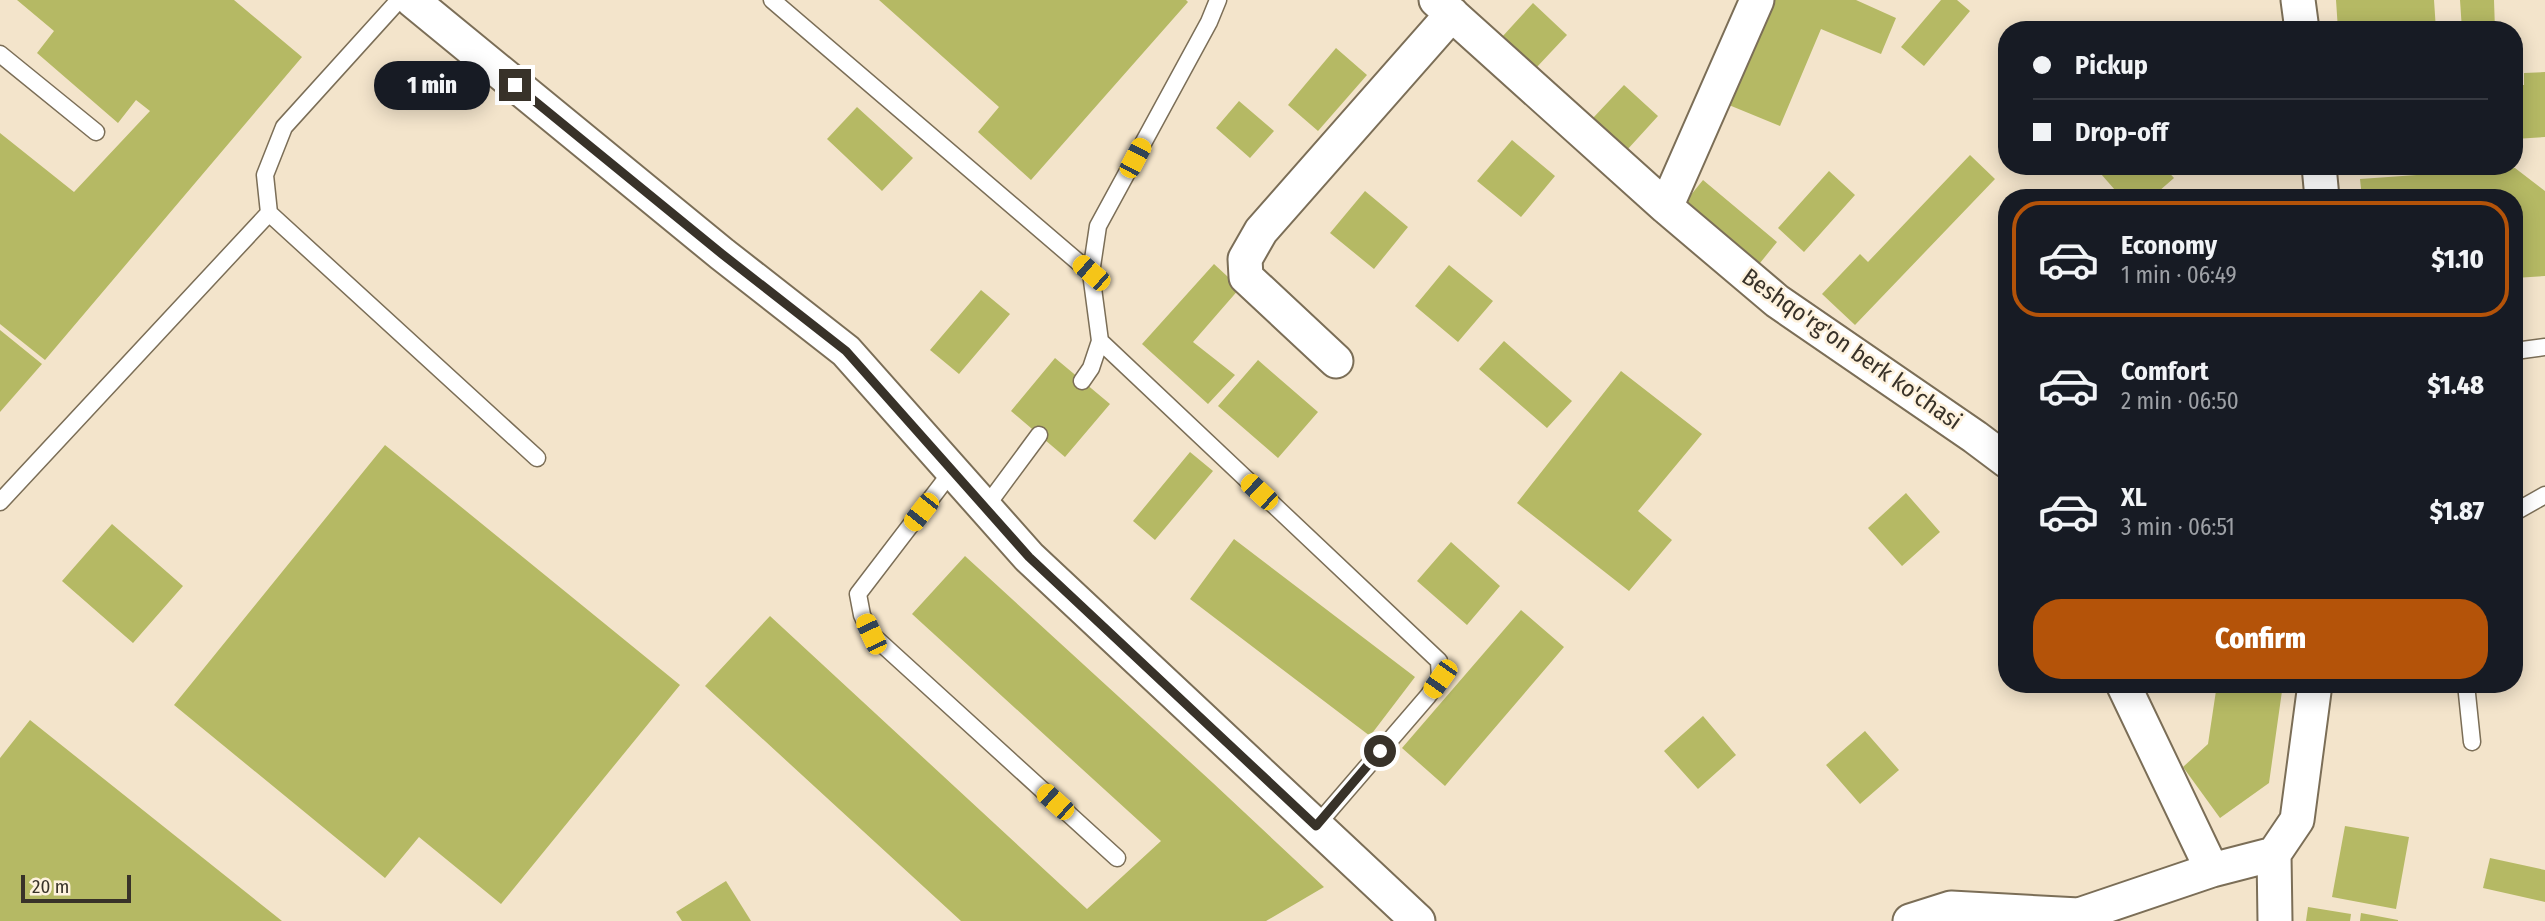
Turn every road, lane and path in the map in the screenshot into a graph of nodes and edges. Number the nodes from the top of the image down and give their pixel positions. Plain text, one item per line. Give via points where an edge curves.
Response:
1 (399, 0) edge
2 (412, 0) edge
3 (772, 0) edge
4 (1218, 0) edge
5 (1757, 0) edge
6 (2298, 0) edge
7 (1444, 7) edge
8 (2301, 21) edge
9 (0, 54) edge
10 (96, 132) dead end
11 (1666, 207) junction
12 (269, 213) junction
13 (1091, 273) junction
14 (1100, 341) junction
15 (2545, 346) edge
16 (2523, 350) edge
17 (1336, 361) dead end
18 (1082, 380) dead end
19 (1039, 435) dead end
20 (1998, 454) edge
21 (537, 458) dead end
22 (953, 471) junction
23 (2545, 495) edge
24 (0, 502) edge
25 (2523, 507) edge
26 (985, 508) junction
27 (2127, 693) edge
28 (2314, 693) edge
29 (2467, 693) edge
30 (2472, 742) dead end
31 (1316, 826) junction
32 (2274, 855) junction
33 (1117, 858) dead end
34 (2212, 870) junction
35 (1418, 921) edge
36 (1910, 921) edge
37 (2276, 921) edge

1 - 12 lane via 284,127 265,175
2 - 22 street via 846,351
3 - 13 lane
4 - 13 lane via 1098,226
5 - 11 street
6 - 8 street
7 - 11 street, Beshqo'rg'on berk ko'chasi
7 - 17 street via 1261,231 1245,259 1246,277
9 - 10 lane
11 - 20 street, Beshqo'rg'on berk ko'chasi via 1777,301
12 - 21 lane
12 - 24 lane
13 - 14 lane
14 - 18 lane
14 - 31 lane via 1439,661 1440,679 1428,696
15 - 16 lane
19 - 26 lane
22 - 26 street
22 - 33 lane via 858,594 862,615 871,634
23 - 25 lane
26 - 31 street via 1029,557
27 - 34 street
28 - 32 street via 2297,820
29 - 30 lane
31 - 35 street
32 - 34 street
32 - 37 street
34 - 36 street via 2079,915 1951,908

